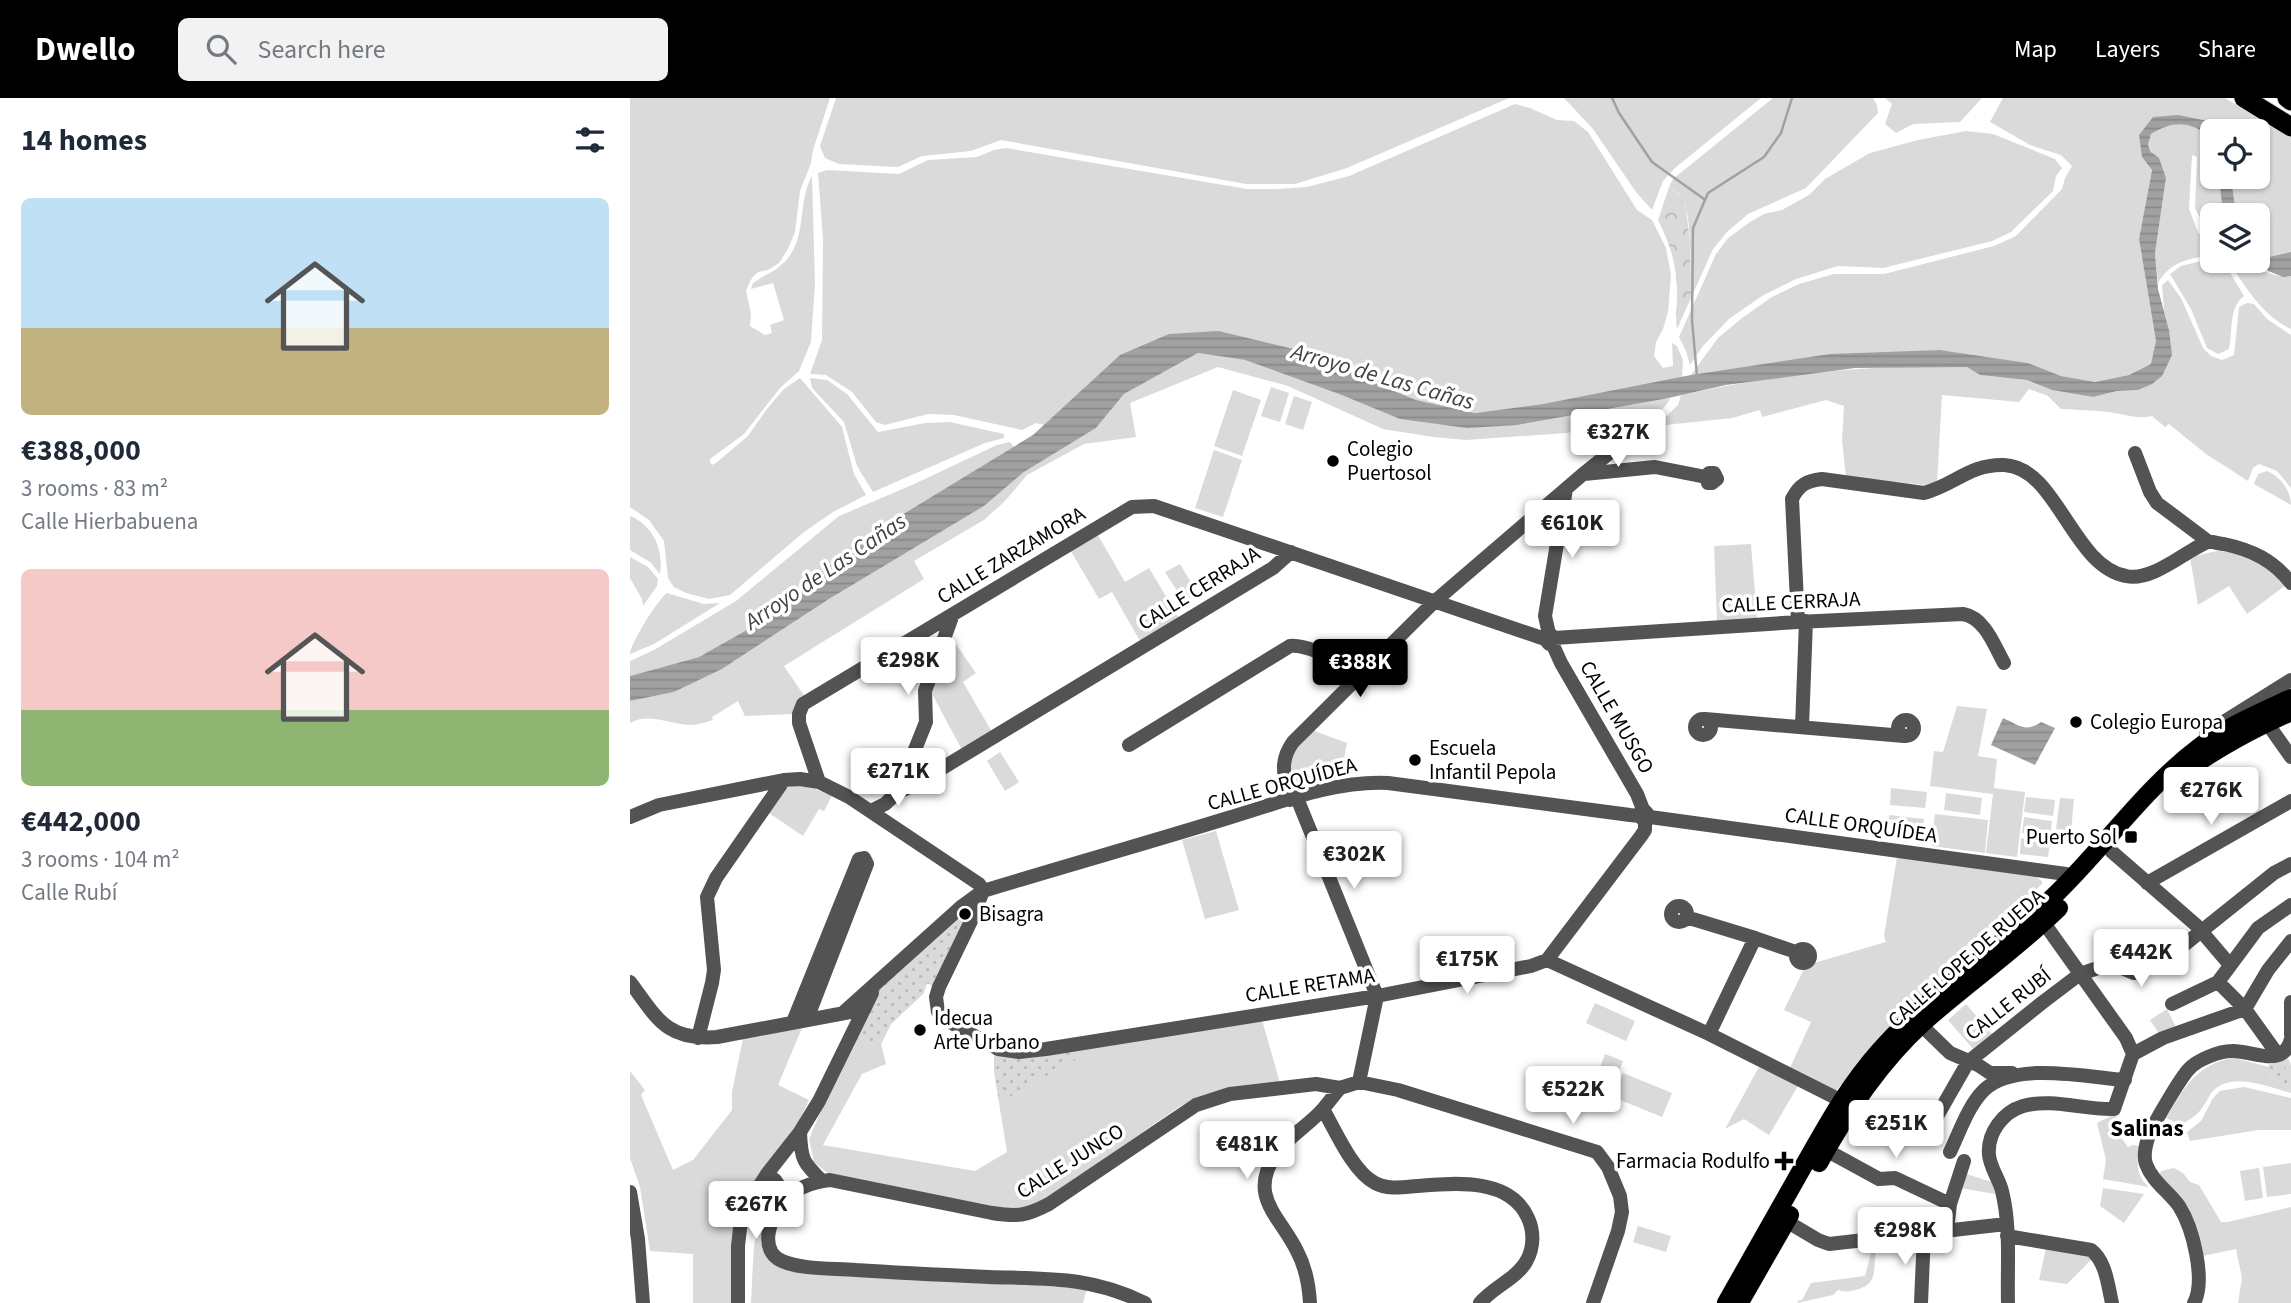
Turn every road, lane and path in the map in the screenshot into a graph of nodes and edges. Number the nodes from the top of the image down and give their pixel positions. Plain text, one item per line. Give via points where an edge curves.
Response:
1 (2244, 98) edge
2 (2291, 127) edge
3 (1647, 423) dead end
4 (2134, 453) dead end
5 (1582, 475) junction
6 (1706, 477) dead end
7 (1566, 489) junction
8 (2208, 542) junction
9 (1291, 552) junction
10 (2291, 583) edge
11 (1434, 602) junction
12 (953, 614) junction
13 (1802, 621) junction
14 (1550, 639) junction
15 (2004, 663) dead end
16 (1361, 673) junction
17 (2291, 680) edge
18 (2291, 698) edge
19 (2291, 712) edge
20 (1705, 719) dead end
21 (2267, 723) junction
22 (1802, 727) junction
23 (1904, 736) dead end
24 (2195, 739) joint
25 (1129, 745) dead end
26 (2291, 757) edge
27 (784, 780) junction
28 (819, 782) junction
29 (898, 792) junction
30 (1293, 799) junction
31 (2291, 801) edge
32 (871, 810) junction
33 (630, 817) edge
34 (1645, 817) junction
35 (2111, 851) junction
36 (2291, 864) edge
37 (2096, 869) junction
38 (2071, 874) junction
39 (2147, 883) junction
40 (983, 891) junction
41 (2291, 905) edge
42 (1686, 917) dead end
43 (2044, 923) junction
44 (2200, 931) junction
45 (1755, 938) junction
46 (2291, 941) edge
47 (1797, 952) dead end
48 (1547, 960) junction
49 (2230, 965) junction
50 (2080, 974) junction
51 (630, 982) edge
52 (2218, 982) junction
53 (875, 985) junction
54 (1377, 996) junction
55 (2291, 1002) edge
56 (2172, 1004) dead end
57 (2245, 1009) junction
58 (844, 1012) junction
59 (800, 1021) junction
60 (856, 1024) junction
61 (1922, 1025) junction
62 (1709, 1034) junction
63 (2291, 1037) edge
64 (698, 1038) junction
65 (2133, 1054) junction
66 (2278, 1055) junction
67 (1968, 1062) junction
68 (2017, 1073) junction
69 (2125, 1080) junction
70 (1359, 1082) junction
71 (1340, 1088) junction
72 (1840, 1100) junction
73 (1323, 1109) junction
74 (800, 1132) junction
75 (1924, 1139) dead end
76 (1826, 1150) junction
77 (786, 1151) junction
78 (1950, 1152) dead end
79 (802, 1157) junction
80 (1964, 1161) dead end
81 (767, 1174) junction
82 (822, 1181) junction
83 (630, 1192) edge
84 (787, 1198) junction
85 (1950, 1204) junction
86 (1786, 1221) junction
87 (1947, 1230) junction
88 (2007, 1230) junction
89 (1924, 1233) junction
90 (643, 1303) edge
91 (738, 1303) edge
92 (1145, 1303) edge
93 (1310, 1303) edge
94 (1480, 1303) edge
95 (1593, 1303) edge
96 (1726, 1303) edge
97 (1740, 1303) edge
98 (1921, 1303) edge
99 (2008, 1303) edge
100 (2112, 1303) edge
101 (2194, 1303) edge

1 - 2 highway
3 - 5 street
4 - 8 street via 2157,503
5 - 6 street via 1656,467
5 - 7 street
7 - 11 street
7 - 14 street, CALLE MUSGO via 1545,616
8 - 10 street via 2260,555
8 - 13 street via 2147,575 2128,577 2096,561 2033,477 2015,467 1967,471 1924,493 1809,481 1797,488 1792,499
9 - 11 street, CALLE CERRAJA
9 - 12 street, CALLE ZARZAMORA via 1154,506 1132,507
9 - 29 street, CALLE CERRAJA via 1273,568
11 - 14 street, CALLE CERRAJA
11 - 16 street
12 - 28 street, CALLE ZARZAMORA via 800,708 799,723
12 - 29 street via 925,691 926,722
13 - 14 street, CALLE CERRAJA
13 - 15 street, CALLE CERRAJA via 1972,615
13 - 22 street
14 - 34 street, CALLE MUSGO via 1637,794
16 - 25 street via 1299,645 1290,646
16 - 30 street via 1286,752 1282,764
17 - 24 street, CALLE LOPE DE RUEDA
18 - 38 main road, CALLE LOPE DE RUEDA via 2200,746 2149,791
19 - 21 main road, CALLE LOPE DE RUEDA
20 - 22 street
21 - 26 street
21 - 35 main road, CALLE LOPE DE RUEDA via 2207,756 2177,779
22 - 23 street
24 - 38 main road, CALLE LOPE DE RUEDA via 2144,783
27 - 28 street
27 - 33 street via 659,805
27 - 64 street via 707,897 713,970
28 - 32 street
29 - 32 street, CALLE CERRAJA
30 - 34 street, CALLE ORQUÍDEA via 1366,782
30 - 40 street, CALLE ORQUÍDEA
30 - 54 street
31 - 39 street
32 - 40 street
34 - 38 street, CALLE ORQUÍDEA
34 - 48 street via 1641,836
35 - 37 main road, CALLE LOPE DE RUEDA
35 - 39 street
36 - 44 street, CALLE RUBÍ
37 - 38 main road
37 - 43 main road, CALLE LOPE DE RUEDA
38 - 72 main road, CALLE LOPE DE RUEDA via 2038,912 1915,1013
39 - 44 street
40 - 53 street, CALLE ORQUÍDEA
40 - 54 street, CALLE RETAMA via 939,987 936,1004 938,1012 955,1025 998,1049 1046,1049
41 - 49 street via 2258,928
42 - 45 street
43 - 50 street
43 - 61 main road, CALLE LOPE DE RUEDA
44 - 49 street
44 - 50 street, CALLE RUBÍ via 2141,971 2134,973 2115,965
45 - 47 street
45 - 62 street
46 - 57 street
48 - 54 street, CALLE RETAMA
48 - 62 street
49 - 52 street
50 - 65 street
50 - 67 street, CALLE RUBÍ
51 - 64 street via 658,1019 681,1035
52 - 56 street
52 - 57 street
53 - 58 street, CALLE ORQUÍDEA
53 - 60 street
54 - 70 street
55 - 63 street
57 - 65 street via 2163,1038
57 - 66 street
58 - 59 street
58 - 60 street via 856,1014
59 - 59 street via 867,864 864,858 859,859
59 - 64 street
60 - 74 street
61 - 67 street via 1950,1053
61 - 76 main road, CALLE LOPE DE RUEDA via 1865,1088
62 - 72 street
63 - 66 street via 2289,1046
65 - 69 street
66 - 101 street via 2264,1058 2230,1050 2189,1069 2149,1134 2146,1164 2187,1222 2199,1287
67 - 68 street via 1990,1073
67 - 75 street, CALLE RUBÍ
68 - 69 street
68 - 78 street via 1986,1088
69 - 88 street via 2114,1109 2026,1105 1999,1122 1989,1155 2001,1190
70 - 71 street, CALLE JUNCO
70 - 95 street, CALLE JUNCO via 1597,1152 1608,1167 1622,1212
71 - 73 street
71 - 82 street, CALLE JUNCO via 1316,1084 1230,1094 1196,1105 1049,1204 1019,1217
72 - 96 main road, CALLE LOPE DE RUEDA
73 - 93 street via 1277,1153 1265,1180 1270,1209 1302,1261
73 - 94 street via 1348,1153 1374,1183 1392,1187 1474,1184 1496,1189 1520,1205 1533,1232 1531,1250 1526,1262
74 - 77 street
74 - 79 street
76 - 85 street via 1878,1178 1895,1178
76 - 86 main road, CALLE LOPE DE RUEDA
77 - 79 street
77 - 81 street
79 - 82 street
80 - 85 street
81 - 84 street
81 - 91 street via 751,1195 741,1220
82 - 84 street
83 - 90 street
84 - 92 street via 769,1226 768,1240 781,1261 904,1274 1071,1280 1111,1288
85 - 87 street
86 - 89 street via 1829,1244
86 - 97 main road, CALLE LOPE DE RUEDA
87 - 88 street
87 - 89 street
88 - 99 street
88 - 100 street via 2091,1250 2103,1265
89 - 98 street

